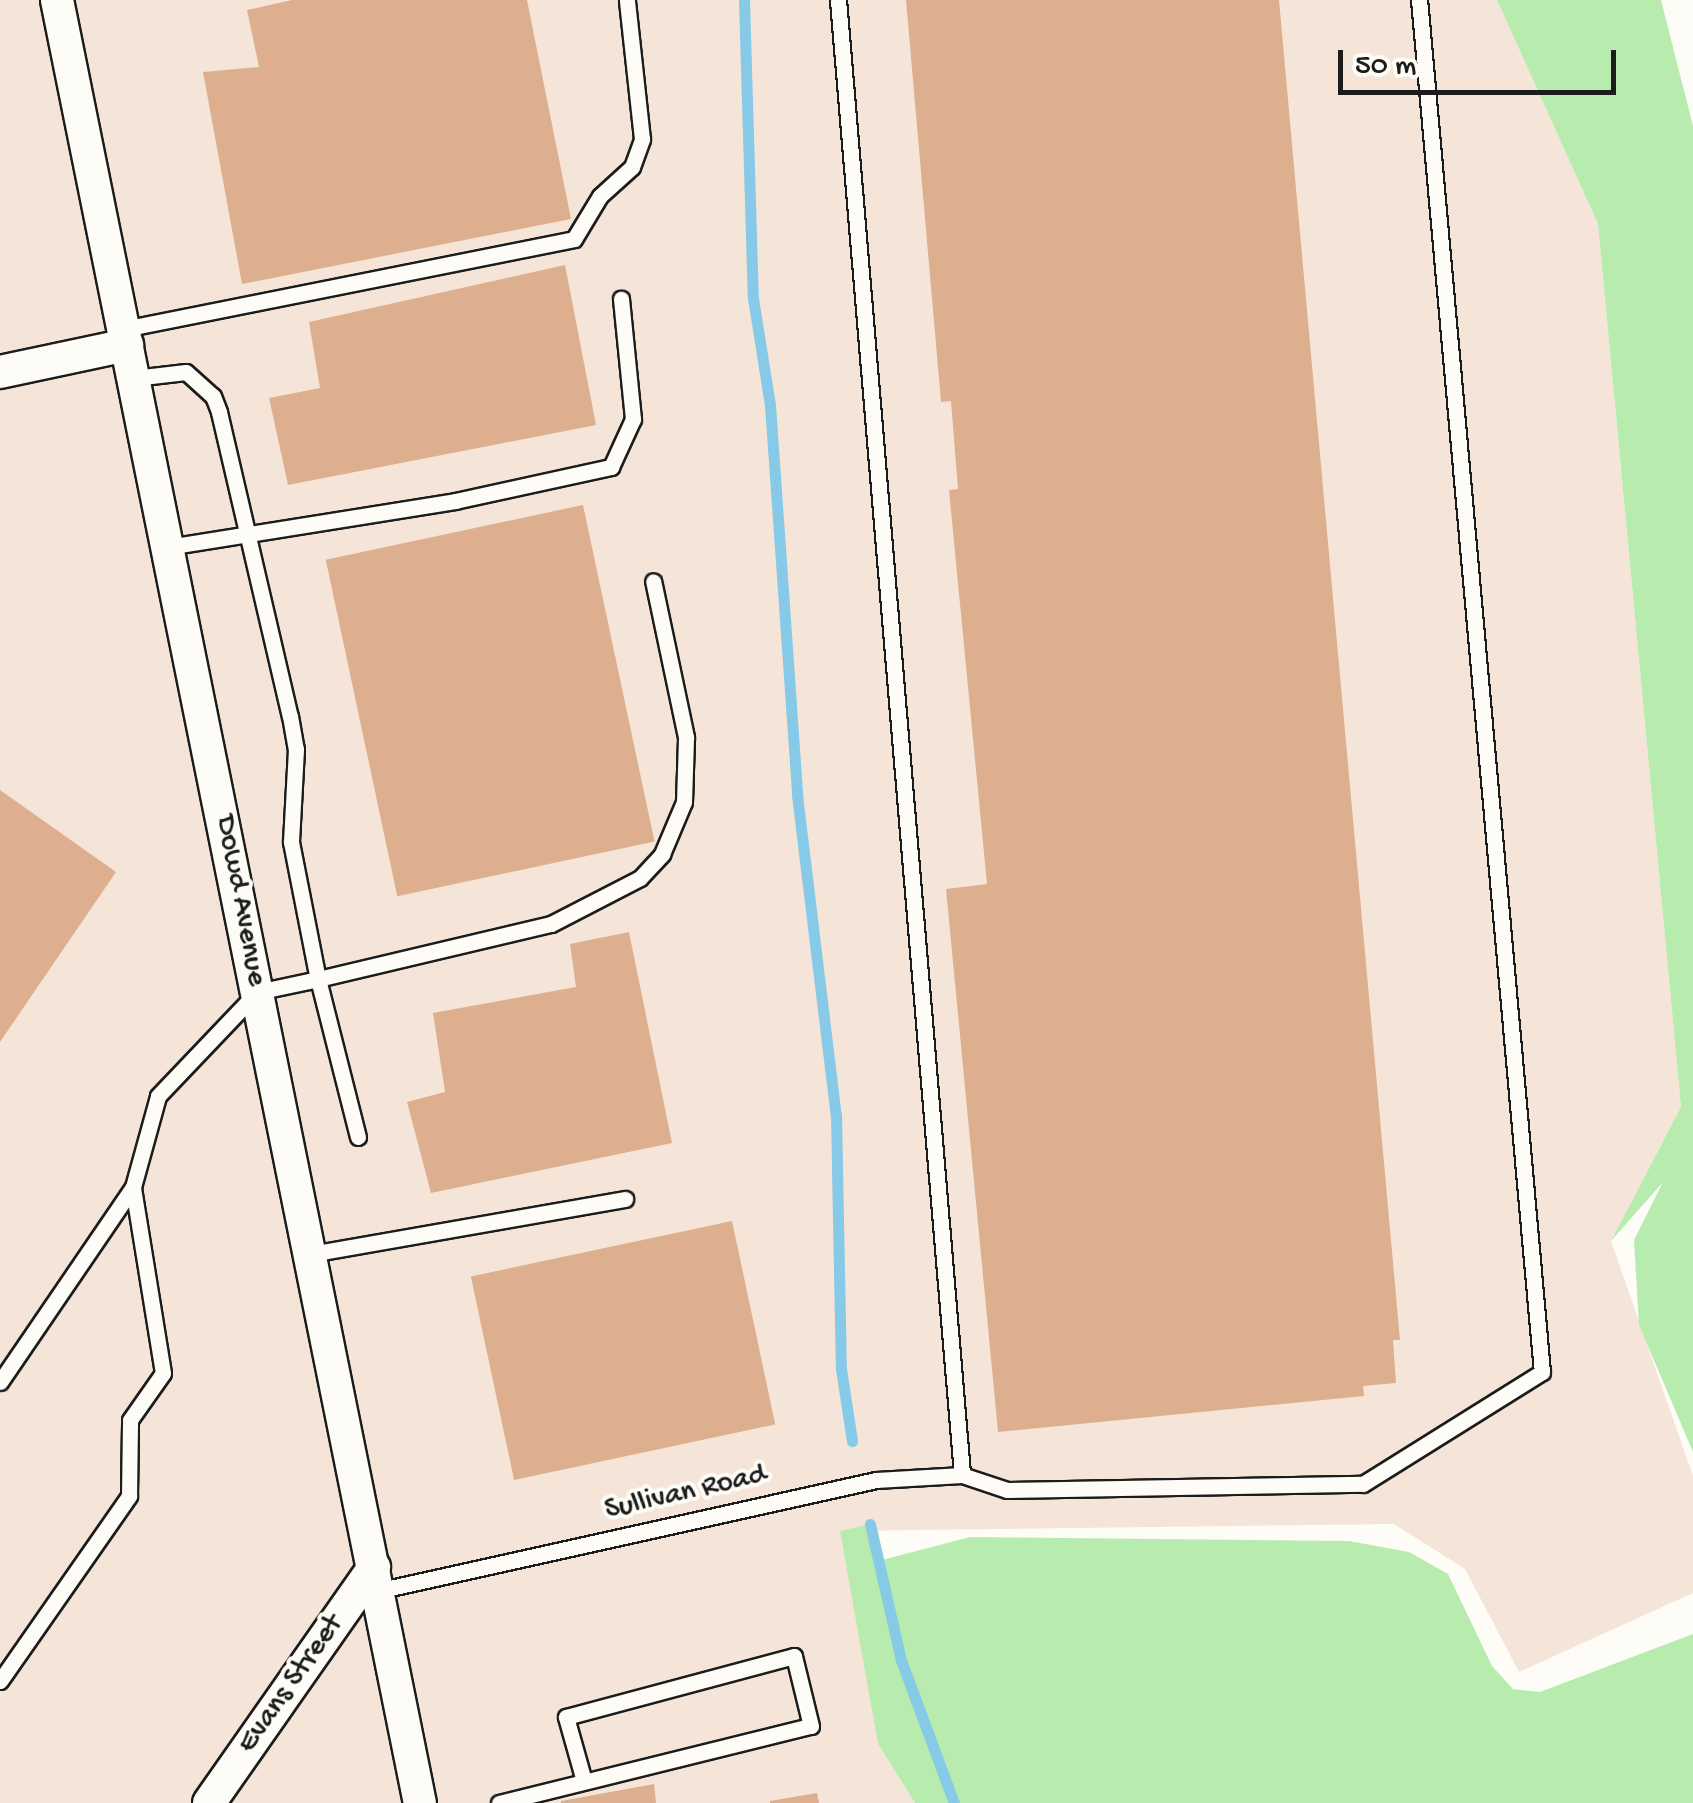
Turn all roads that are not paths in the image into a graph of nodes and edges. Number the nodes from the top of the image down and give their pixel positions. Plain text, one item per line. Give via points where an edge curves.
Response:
1 (57, 0) edge
2 (627, 0) edge
3 (838, 0) edge
4 (1419, 0) edge
5 (620, 299) dead end
6 (125, 337) junction
7 (0, 372) edge
8 (134, 378) junction
9 (248, 530) junction
10 (168, 547) junction
11 (653, 580) dead end
12 (318, 979) junction
13 (258, 992) junction
14 (358, 1138) dead end
15 (134, 1187) junction
16 (625, 1199) dead end
17 (310, 1254) junction
18 (0, 1382) edge
19 (962, 1475) junction
20 (376, 1579) junction
21 (0, 1681) edge
22 (584, 1781) junction
23 (210, 1803) edge
24 (420, 1803) edge
25 (499, 1803) edge

1 - 6 street, Dowd Avenue
2 - 6 lane via 642,139 632,167 600,196 574,239
3 - 19 lane
4 - 19 lane, Sullivan Road via 1542,1372 1363,1484 1008,1490
5 - 9 lane via 633,418 611,467 455,502
6 - 7 street
6 - 8 street, Dowd Avenue
8 - 9 lane via 186,372 213,396
8 - 10 street, Dowd Avenue
9 - 10 lane
9 - 12 lane via 296,748 291,842
10 - 13 street, Dowd Avenue
11 - 12 lane via 686,737 684,802 662,854 640,878 551,924
12 - 13 lane
12 - 14 lane
13 - 15 lane via 158,1096
13 - 17 street, Dowd Avenue
15 - 18 lane
15 - 21 lane via 163,1373 130,1420 129,1496
16 - 17 lane
17 - 20 street, Dowd Avenue
19 - 20 lane, Sullivan Road via 876,1480
20 - 23 street, Evans Street
20 - 24 street, Dowd Avenue
22 - 22 lane via 812,1726 794,1656 566,1717
22 - 25 lane

